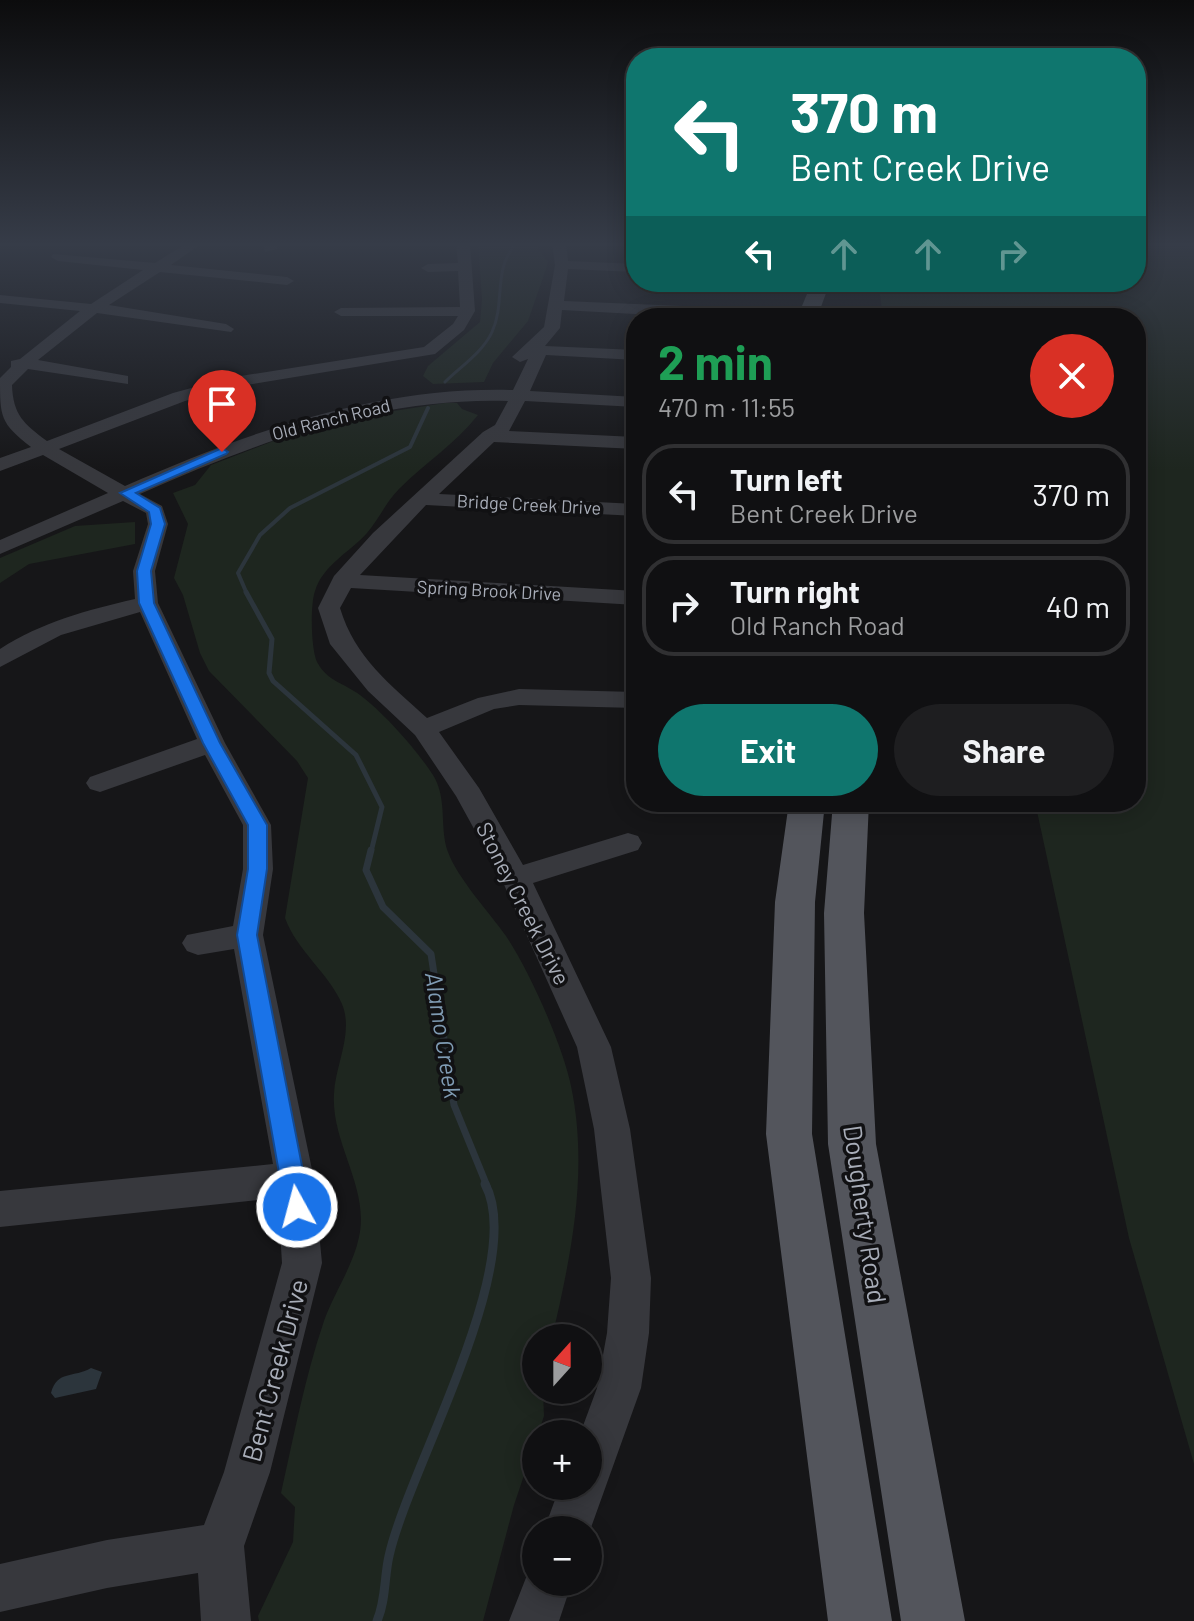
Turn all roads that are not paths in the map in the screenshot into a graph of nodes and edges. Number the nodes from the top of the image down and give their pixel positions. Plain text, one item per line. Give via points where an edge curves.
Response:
1 (80, 319) edge
2 (172, 319) edge
3 (464, 319) edge
4 (554, 319) edge
5 (226, 329) dead end
6 (533, 350) junction
7 (626, 355) edge
8 (0, 363) edge
9 (22, 364) junction
10 (122, 380) dead end
11 (508, 387) junction
12 (626, 393) edge
13 (626, 401) edge
14 (489, 436) junction
15 (626, 443) edge
16 (46, 449) junction
17 (0, 465) edge
18 (119, 490) junction
19 (422, 499) junction
20 (626, 509) edge
21 (0, 533) edge
22 (0, 548) edge
23 (342, 581) junction
24 (626, 597) edge
25 (147, 603) junction
26 (0, 660) edge
27 (626, 700) edge
28 (424, 729) junction
29 (212, 743) junction
30 (100, 783) dead end
31 (806, 812) edge
32 (850, 812) edge
33 (628, 843) dead end
34 (516, 878) junction
35 (247, 935) junction
36 (198, 943) dead end
37 (295, 1179) junction
38 (0, 1209) edge
39 (602, 1434) edge
40 (220, 1546) junction
41 (0, 1588) edge
42 (543, 1596) edge
43 (226, 1621) edge
44 (534, 1621) edge
45 (860, 1621) edge
46 (933, 1621) edge

1 - 9 street
2 - 5 street
3 - 16 street via 421,354 234,382 128,414
4 - 6 street
6 - 7 street
6 - 11 street, Stoney Creek Drive via 538,355
8 - 9 street
9 - 10 street
9 - 16 street, Bent Creek Drive via 4,384 4,405 14,426
11 - 12 street, Old Ranch Road
11 - 13 street, Old Ranch Road
11 - 14 street, Stoney Creek Drive via 502,429
11 - 18 street, Old Ranch Road via 327,417
14 - 15 street
14 - 19 street, Stoney Creek Drive
16 - 17 street
16 - 18 street, Bent Creek Drive
18 - 21 street, Old Ranch Road
18 - 22 street, Old Ranch Road
18 - 25 street, Bent Creek Drive via 155,510 158,524 144,571
19 - 20 street, Bridge Creek Drive
19 - 23 street, Stoney Creek Drive via 368,548
23 - 24 street, Spring Brook Drive
23 - 28 street, Stoney Creek Drive via 329,608 338,639 377,686
25 - 26 street via 72,620
25 - 29 street, Bent Creek Drive
27 - 28 street via 519,697 487,703
28 - 34 street, Stoney Creek Drive via 469,794
29 - 30 street
29 - 35 street, Bent Creek Drive via 257,825 258,869
31 - 45 main road via 795,902 789,1134
32 - 46 main road, Dougherty Road via 844,913 852,1144
33 - 34 street
34 - 39 street, Stoney Creek Drive via 594,1047 612,1129 631,1278 619,1388
35 - 36 street
35 - 37 street, Bent Creek Drive
37 - 38 street
37 - 40 street, Bent Creek Drive via 302,1263 247,1472
40 - 41 street
40 - 43 street, Bent Creek Drive
42 - 44 street

